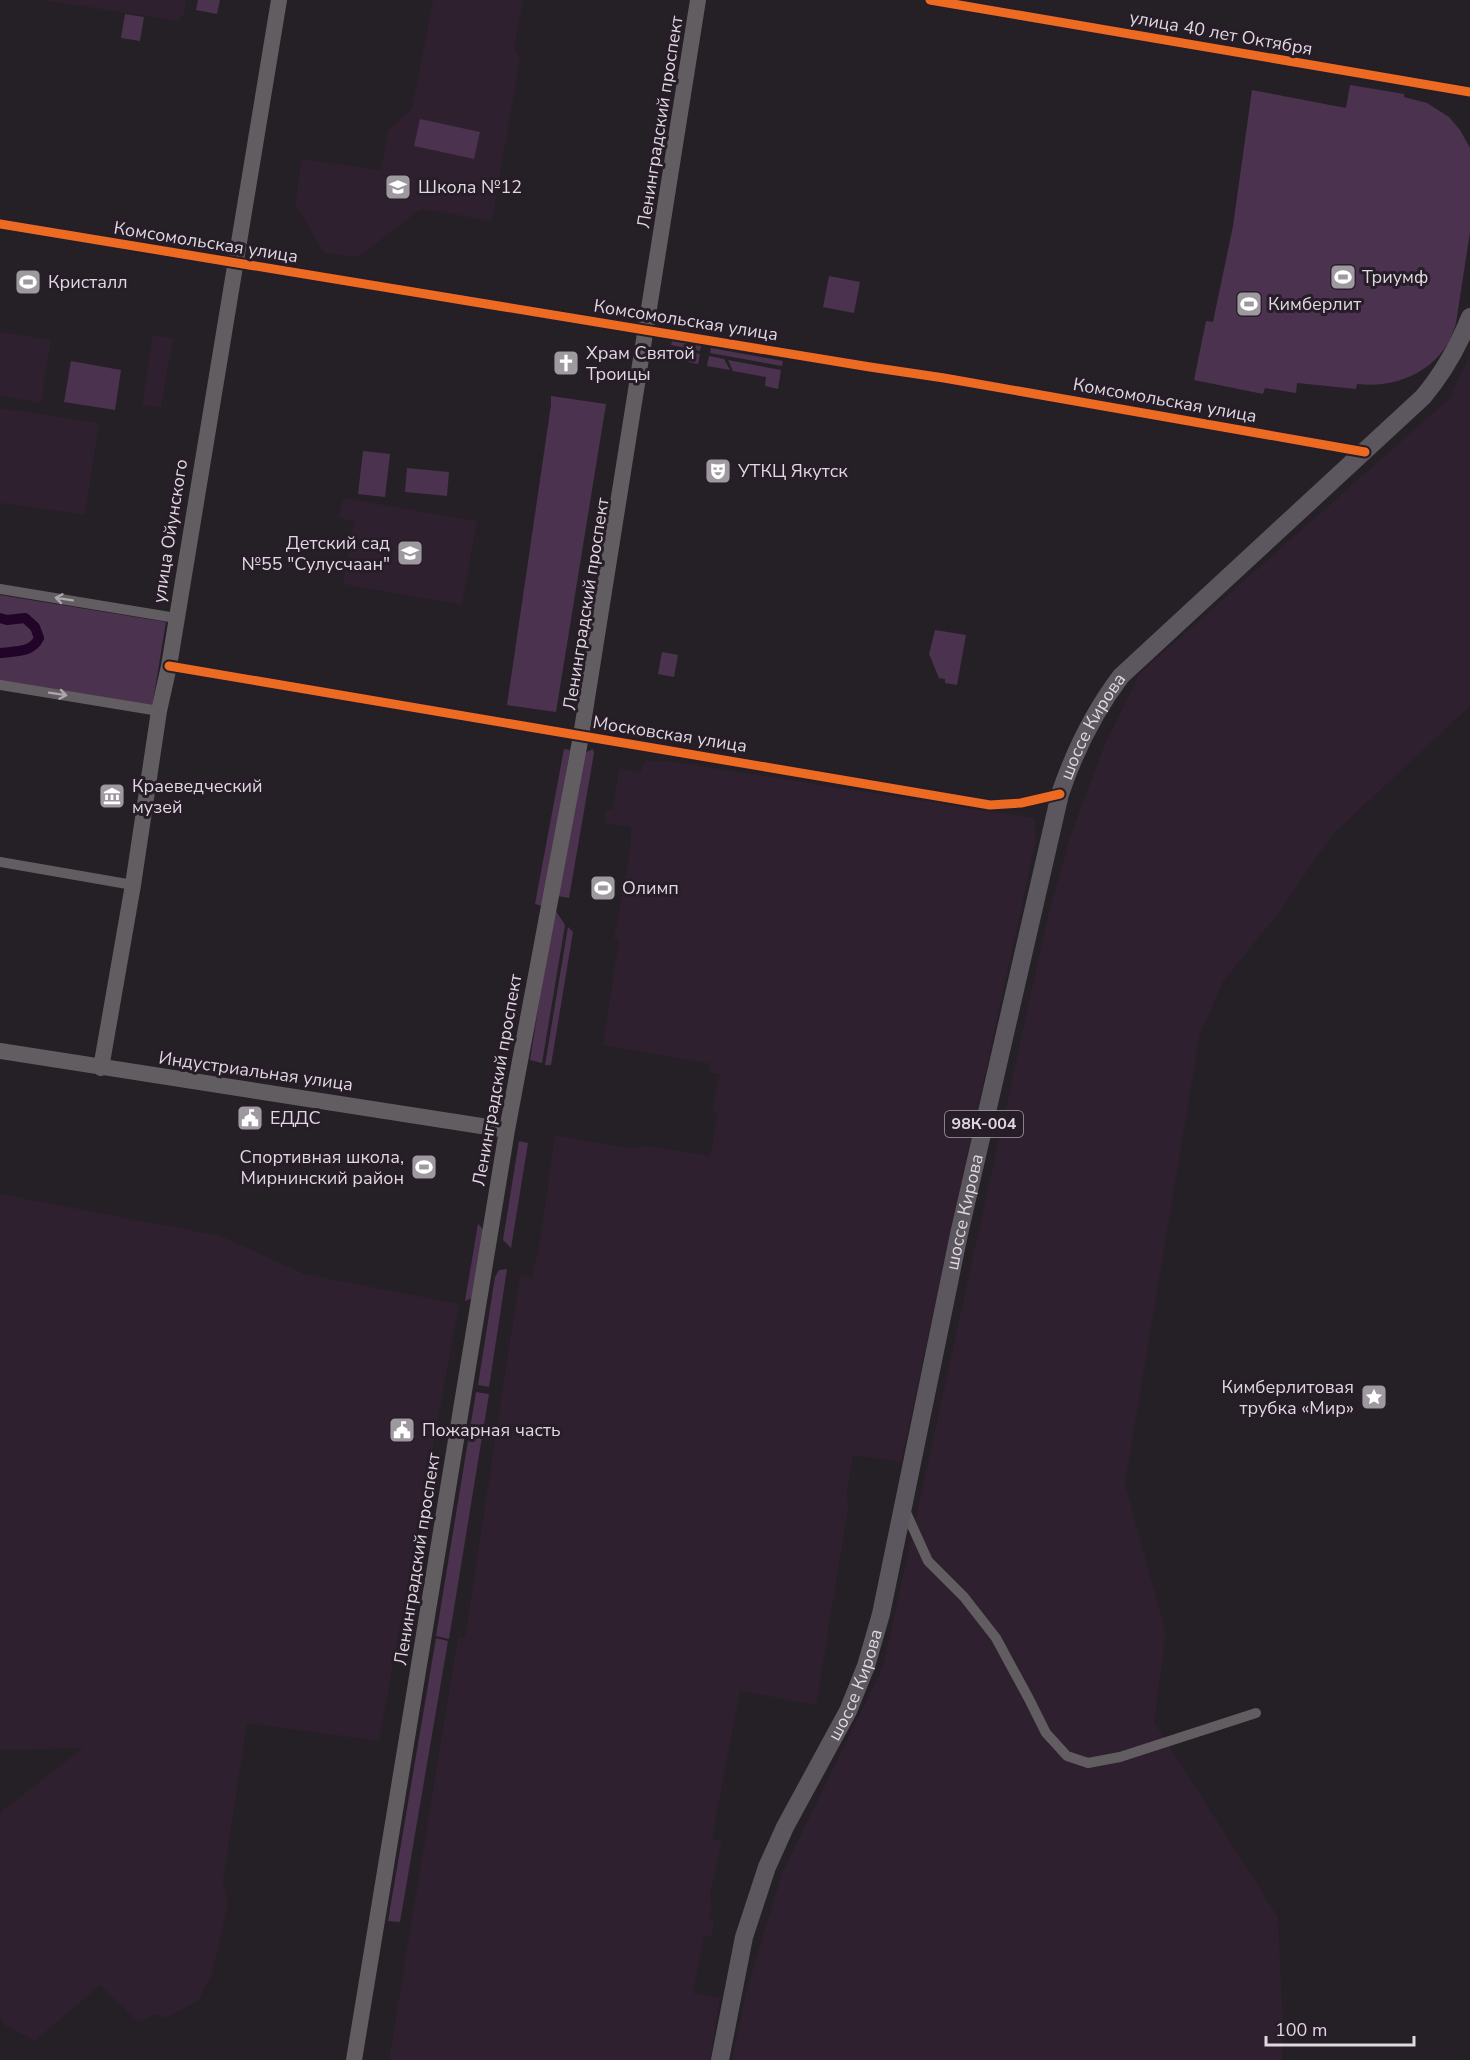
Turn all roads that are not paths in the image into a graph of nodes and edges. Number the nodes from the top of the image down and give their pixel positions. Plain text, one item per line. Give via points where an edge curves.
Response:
1 (279, 0) edge
2 (698, 0) edge
3 (930, 0) edge
4 (1470, 93) edge
5 (0, 224) edge
6 (235, 264) junction
7 (1470, 317) edge
8 (647, 330) junction
9 (1365, 452) junction
10 (0, 589) edge
11 (176, 618) junction
12 (169, 666) junction
13 (0, 685) edge
14 (159, 711) junction
15 (581, 736) junction
16 (1060, 794) junction
17 (0, 862) edge
18 (133, 885) junction
19 (0, 1051) edge
20 (101, 1068) junction
21 (507, 1130) junction
22 (904, 1507) junction
23 (1256, 1713) dead end
24 (354, 2060) edge
25 (720, 2060) edge

1 - 6 main road, улица Ойунского
2 - 8 main road, Ленинградский проспект
3 - 4 street, улица 40 лет Октября
5 - 6 street, Комсомольская улица
6 - 8 street, Комсомольская улица
6 - 11 main road, улица Ойунского
7 - 9 main road, шоссе Кирова / 98К-004 via 1438,380
8 - 9 street, Комсомольская улица
8 - 15 main road, Ленинградский проспект
9 - 16 main road, шоссе Кирова / 98К-004 via 1121,676 1086,729
11 -> 10 street
11 - 12 main road, улица Ойунского
12 - 14 main road, улица Ойунского
12 - 15 street, Московская улица
13 -> 14 street
14 - 18 main road, улица Ойунского
15 - 16 street, Московская улица via 990,805
15 - 21 main road, Ленинградский проспект
16 - 22 main road, шоссе Кирова / 98К-004 via 959,1234
17 - 18 street
18 - 20 main road, улица Ойунского
19 - 20 main road, Индустриальная улица
20 - 21 main road, Индустриальная улица
21 - 24 main road, Ленинградский проспект
22 - 23 street via 928,1561 964,1597 996,1638 1046,1733 1067,1756 1088,1763 1120,1757
22 - 25 main road, шоссе Кирова / 98К-004 via 881,1614 858,1687 776,1847 751,1912

